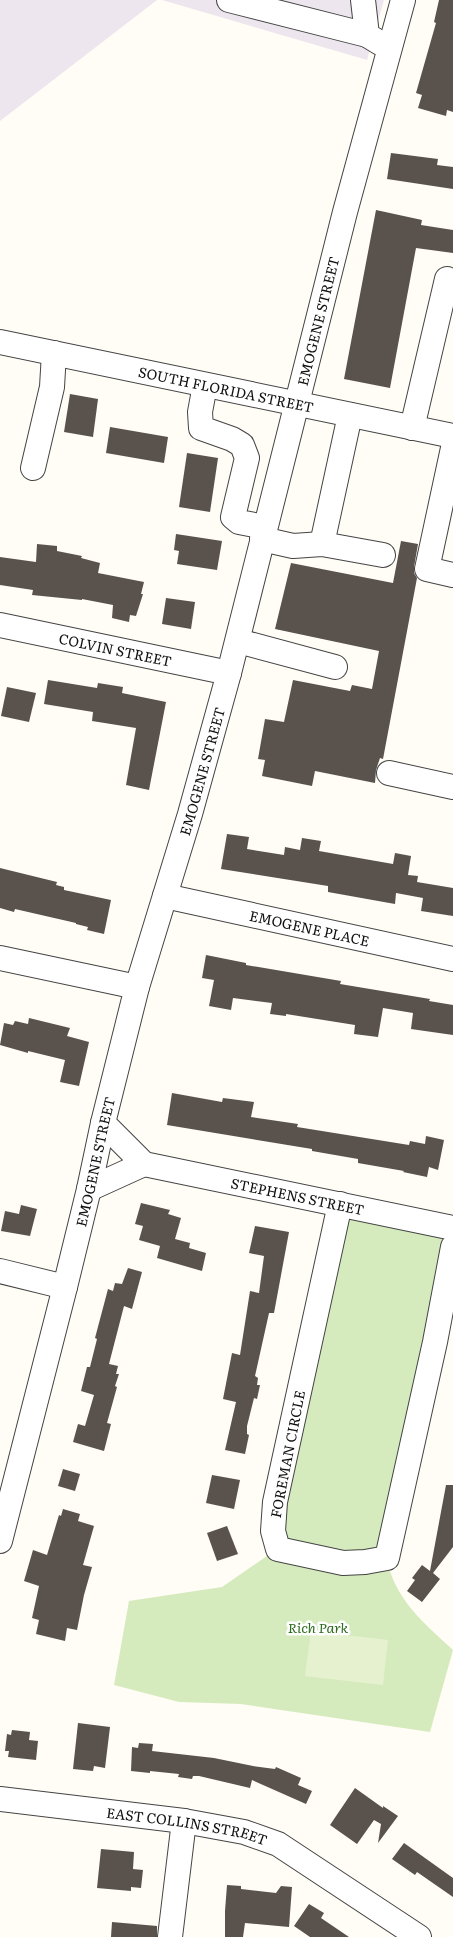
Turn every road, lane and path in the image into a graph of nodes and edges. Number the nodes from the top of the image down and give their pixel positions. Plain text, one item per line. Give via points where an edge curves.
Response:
1 (228, 0) edge
2 (363, 0) edge
3 (403, 0) edge
4 (367, 35) junction
5 (389, 50) junction
6 (448, 279) dead end
7 (0, 342) edge
8 (54, 353) junction
9 (205, 385) junction
10 (296, 404) junction
11 (350, 415) junction
12 (412, 428) junction
13 (453, 436) edge
14 (453, 448) edge
15 (33, 468) dead end
16 (263, 533) junction
17 (322, 544) junction
18 (383, 555) dead end
19 (453, 575) edge
20 (0, 625) edge
21 (238, 641) junction
22 (335, 667) dead end
23 (230, 673) junction
24 (389, 774) dead end
25 (453, 787) edge
26 (165, 896) junction
27 (0, 958) edge
28 (453, 959) edge
29 (137, 987) junction
30 (102, 1123) junction
31 (144, 1164) junction
32 (89, 1190) junction
33 (340, 1204) junction
34 (453, 1228) edge
35 (453, 1247) edge
36 (0, 1271) edge
37 (65, 1287) junction
38 (0, 1541) edge
39 (0, 1799) edge
40 (184, 1821) junction
41 (170, 1937) edge
42 (418, 1937) edge

1 - 4 street
2 - 4 street
3 - 5 street, EMOGENE STREET
4 - 5 street
5 - 10 street, EMOGENE STREET
6 - 12 street
7 - 8 street, SOUTH FLORIDA STREET
8 - 9 street, SOUTH FLORIDA STREET
8 - 15 street via 52,387
9 - 10 street, SOUTH FLORIDA STREET
9 - 16 street via 201,428 242,445 247,458 232,518
10 - 11 street, SOUTH FLORIDA STREET
10 - 16 street, EMOGENE STREET
11 - 12 street, SOUTH FLORIDA STREET
11 - 17 street
12 - 13 street, SOUTH FLORIDA STREET
14 - 19 street via 427,569
16 - 17 street via 293,546
16 - 21 street, EMOGENE STREET
17 - 18 street
20 - 23 street, COLVIN STREET
21 - 22 street
21 - 23 street, EMOGENE STREET
23 - 26 street, EMOGENE STREET
24 - 25 street
26 - 28 street, EMOGENE PLACE
26 - 29 street, EMOGENE STREET
27 - 29 street
29 - 30 street, EMOGENE STREET
30 - 31 street
30 - 32 street, EMOGENE STREET
31 - 32 street
31 - 33 street, STEPHENS STREET
32 - 37 street, EMOGENE STREET
33 - 34 street, STEPHENS STREET
33 - 35 street, FOREMAN CIRCLE via 275,1502 273,1531 278,1549 343,1563 386,1558
36 - 37 street
37 - 38 street, EMOGENE STREET
39 - 40 street, EAST COLLINS STREET
40 - 41 street
40 - 42 street, EAST COLLINS STREET via 244,1832 278,1844

